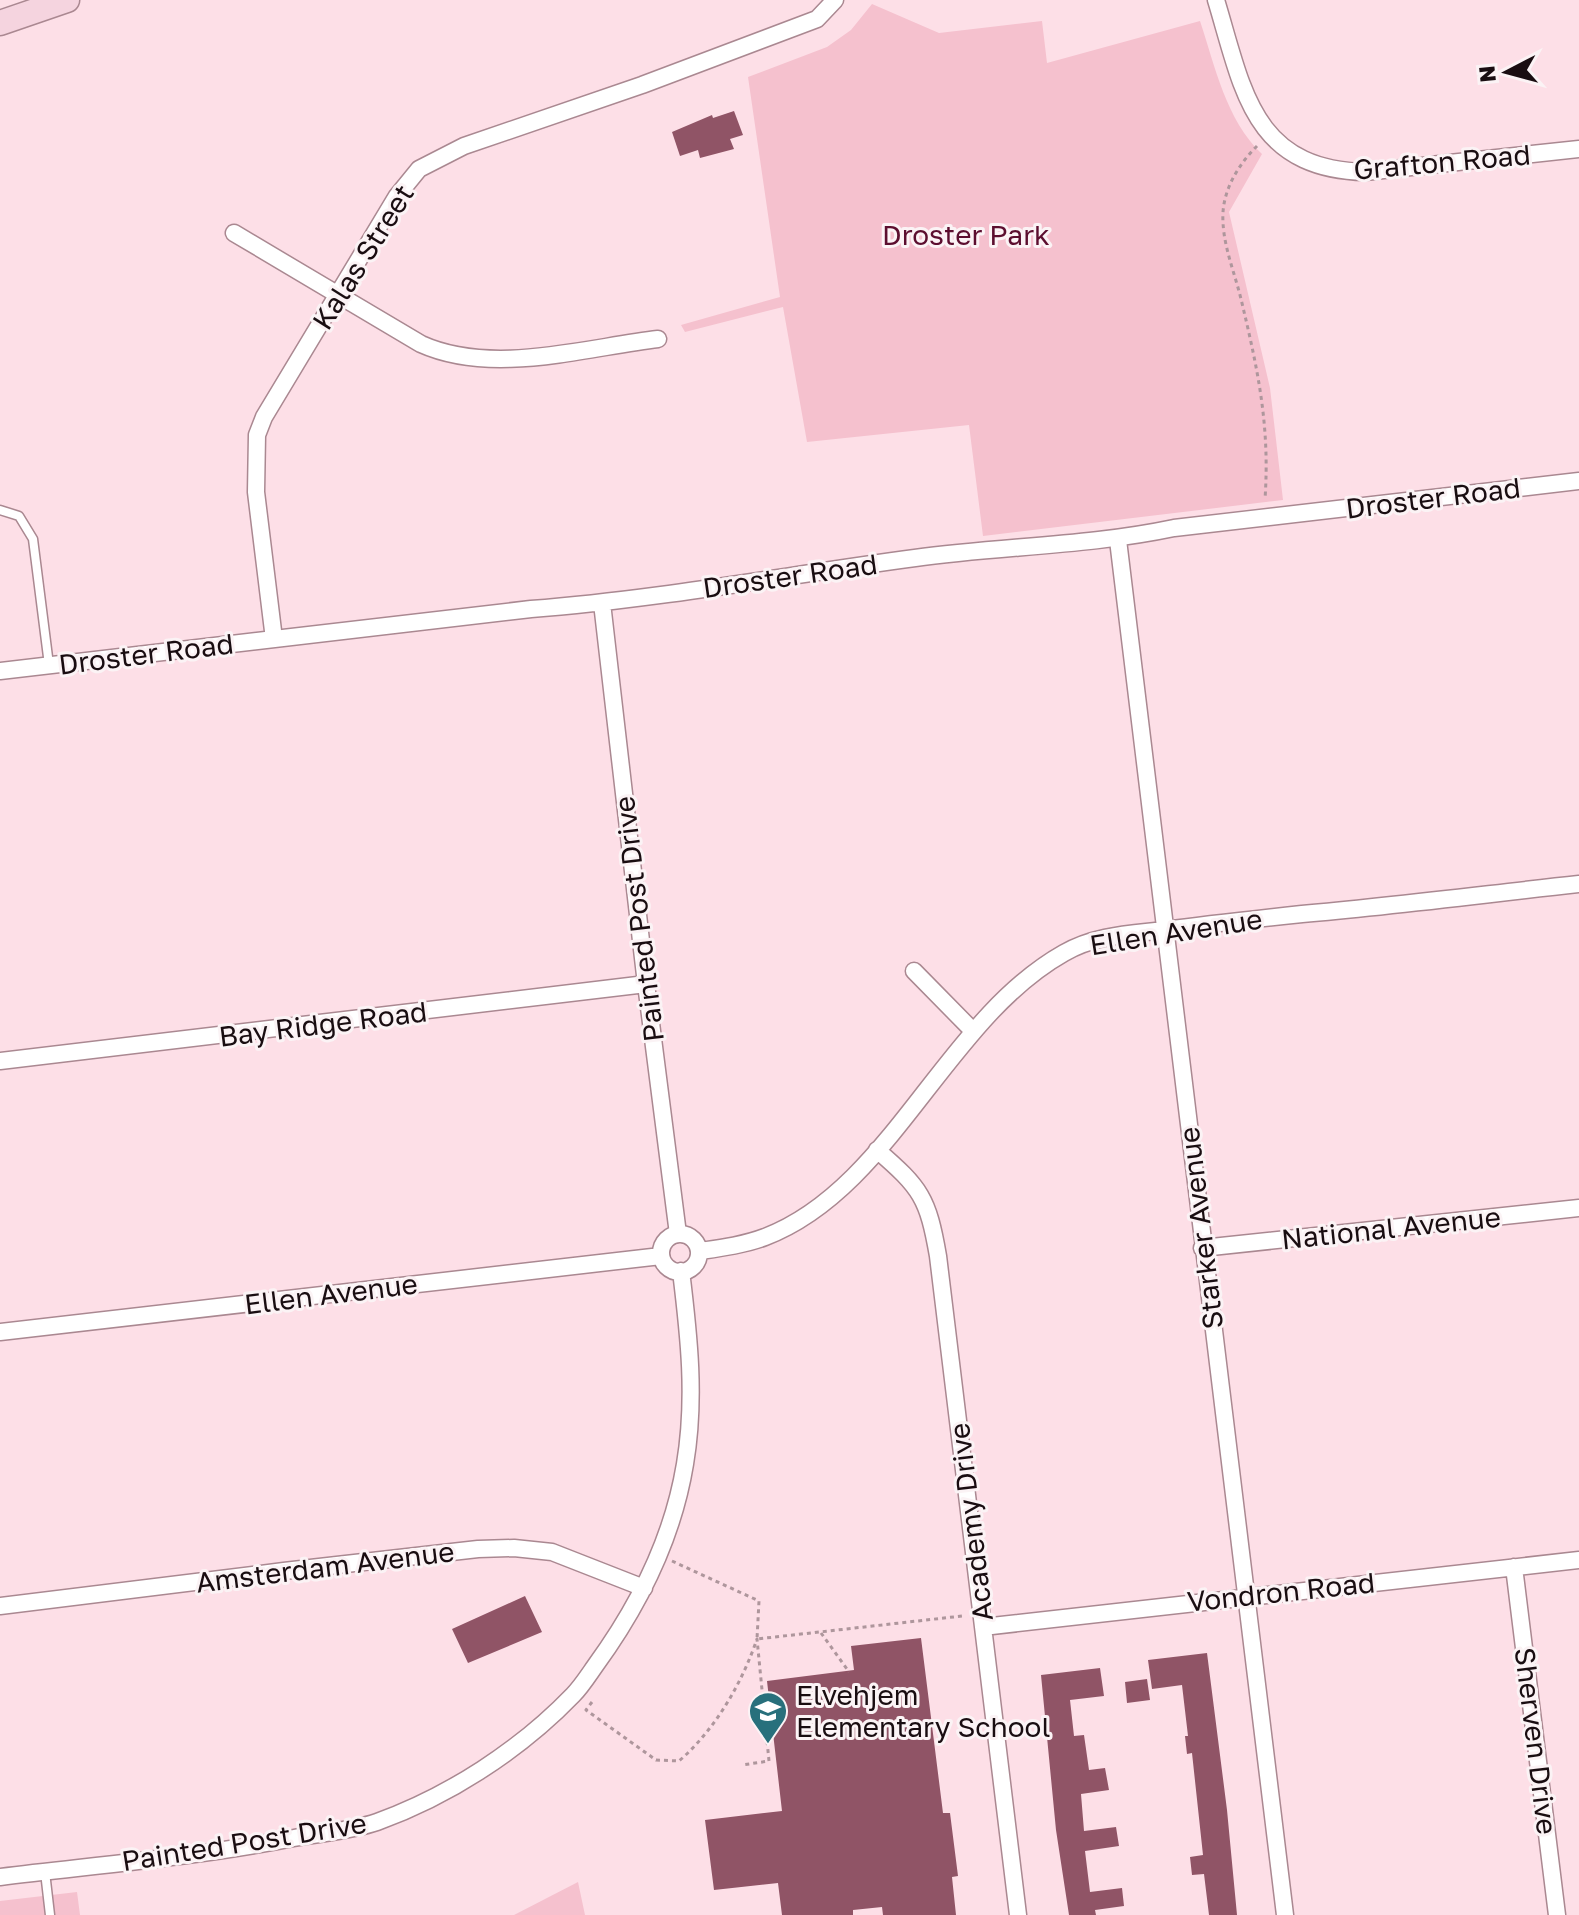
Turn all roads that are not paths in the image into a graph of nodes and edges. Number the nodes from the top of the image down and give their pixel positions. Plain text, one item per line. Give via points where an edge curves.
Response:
1 (67, 0) edge
2 (835, 0) edge
3 (1216, 0) edge
4 (0, 23) edge
5 (1579, 149) edge
6 (234, 233) dead end
7 (339, 296) junction
8 (658, 339) dead end
9 (1579, 481) edge
10 (0, 510) edge
11 (1118, 540) junction
12 (602, 603) junction
13 (274, 639) junction
14 (49, 666) junction
15 (0, 671) edge
16 (1579, 884) edge
17 (1164, 930) junction
18 (914, 971) dead end
19 (646, 984) junction
20 (973, 1031) junction
21 (0, 1061) edge
22 (877, 1150) junction
23 (1579, 1208) edge
24 (678, 1234) junction
25 (1202, 1248) junction
26 (700, 1251) junction
27 (661, 1256) junction
28 (681, 1271) junction
29 (0, 1332) edge
30 (1579, 1560) edge
31 (1514, 1567) junction
32 (644, 1588) junction
33 (1245, 1596) junction
34 (0, 1606) edge
35 (983, 1627) junction
36 (45, 1872) junction
37 (0, 1877) edge
38 (50, 1915) edge
39 (1018, 1915) edge
40 (1285, 1915) edge
41 (1557, 1915) edge

1 - 4 street
2 - 7 street, Kalas Street via 817,19 464,146 419,169 397,196
3 - 5 street, Grafton Road via 1251,109 1269,136 1314,164 1365,172
6 - 7 street
7 - 8 street via 421,344 461,357 488,360
7 - 13 street, Kalas Street via 257,435 256,492
9 - 11 street, Droster Road via 1174,528
10 - 14 lane via 19,516 33,539
11 - 12 street, Droster Road via 918,557
11 - 17 street, Starker Avenue
12 - 13 street, Droster Road
12 - 19 street, Painted Post Drive
13 - 14 street, Droster Road
14 - 15 street, Droster Road
16 - 17 street, Ellen Avenue
17 - 20 street, Ellen Avenue via 1090,941 1068,950 1010,991
17 - 25 street, Starker Avenue
18 - 20 street
19 - 21 street, Bay Ridge Road
19 - 24 street, Painted Post Drive
20 - 22 street, Ellen Avenue
22 - 26 street, Ellen Avenue via 841,1188 791,1224 764,1237
22 - 35 street, Academy Drive via 911,1182 931,1214
23 - 25 street, National Avenue
24 - 26 street via 689,1236
24 - 27 street via 663,1244
25 - 33 street, Starker Avenue
26 - 28 street via 692,1267
27 - 28 street via 666,1266
27 - 29 street, Ellen Avenue
28 - 32 street, Painted Post Drive via 692,1353 685,1464
30 - 31 street, Vondron Road
31 - 33 street, Vondron Road
31 - 41 street, Sherven Drive
32 - 34 street, Amsterdam Avenue via 552,1552 514,1548
32 - 36 street, Painted Post Drive via 575,1694 516,1747 447,1790 375,1823 247,1847
33 - 35 street, Vondron Road
33 - 40 street, Starker Avenue
35 - 39 street, Academy Drive
36 - 37 street, Painted Post Drive
36 - 38 lane

